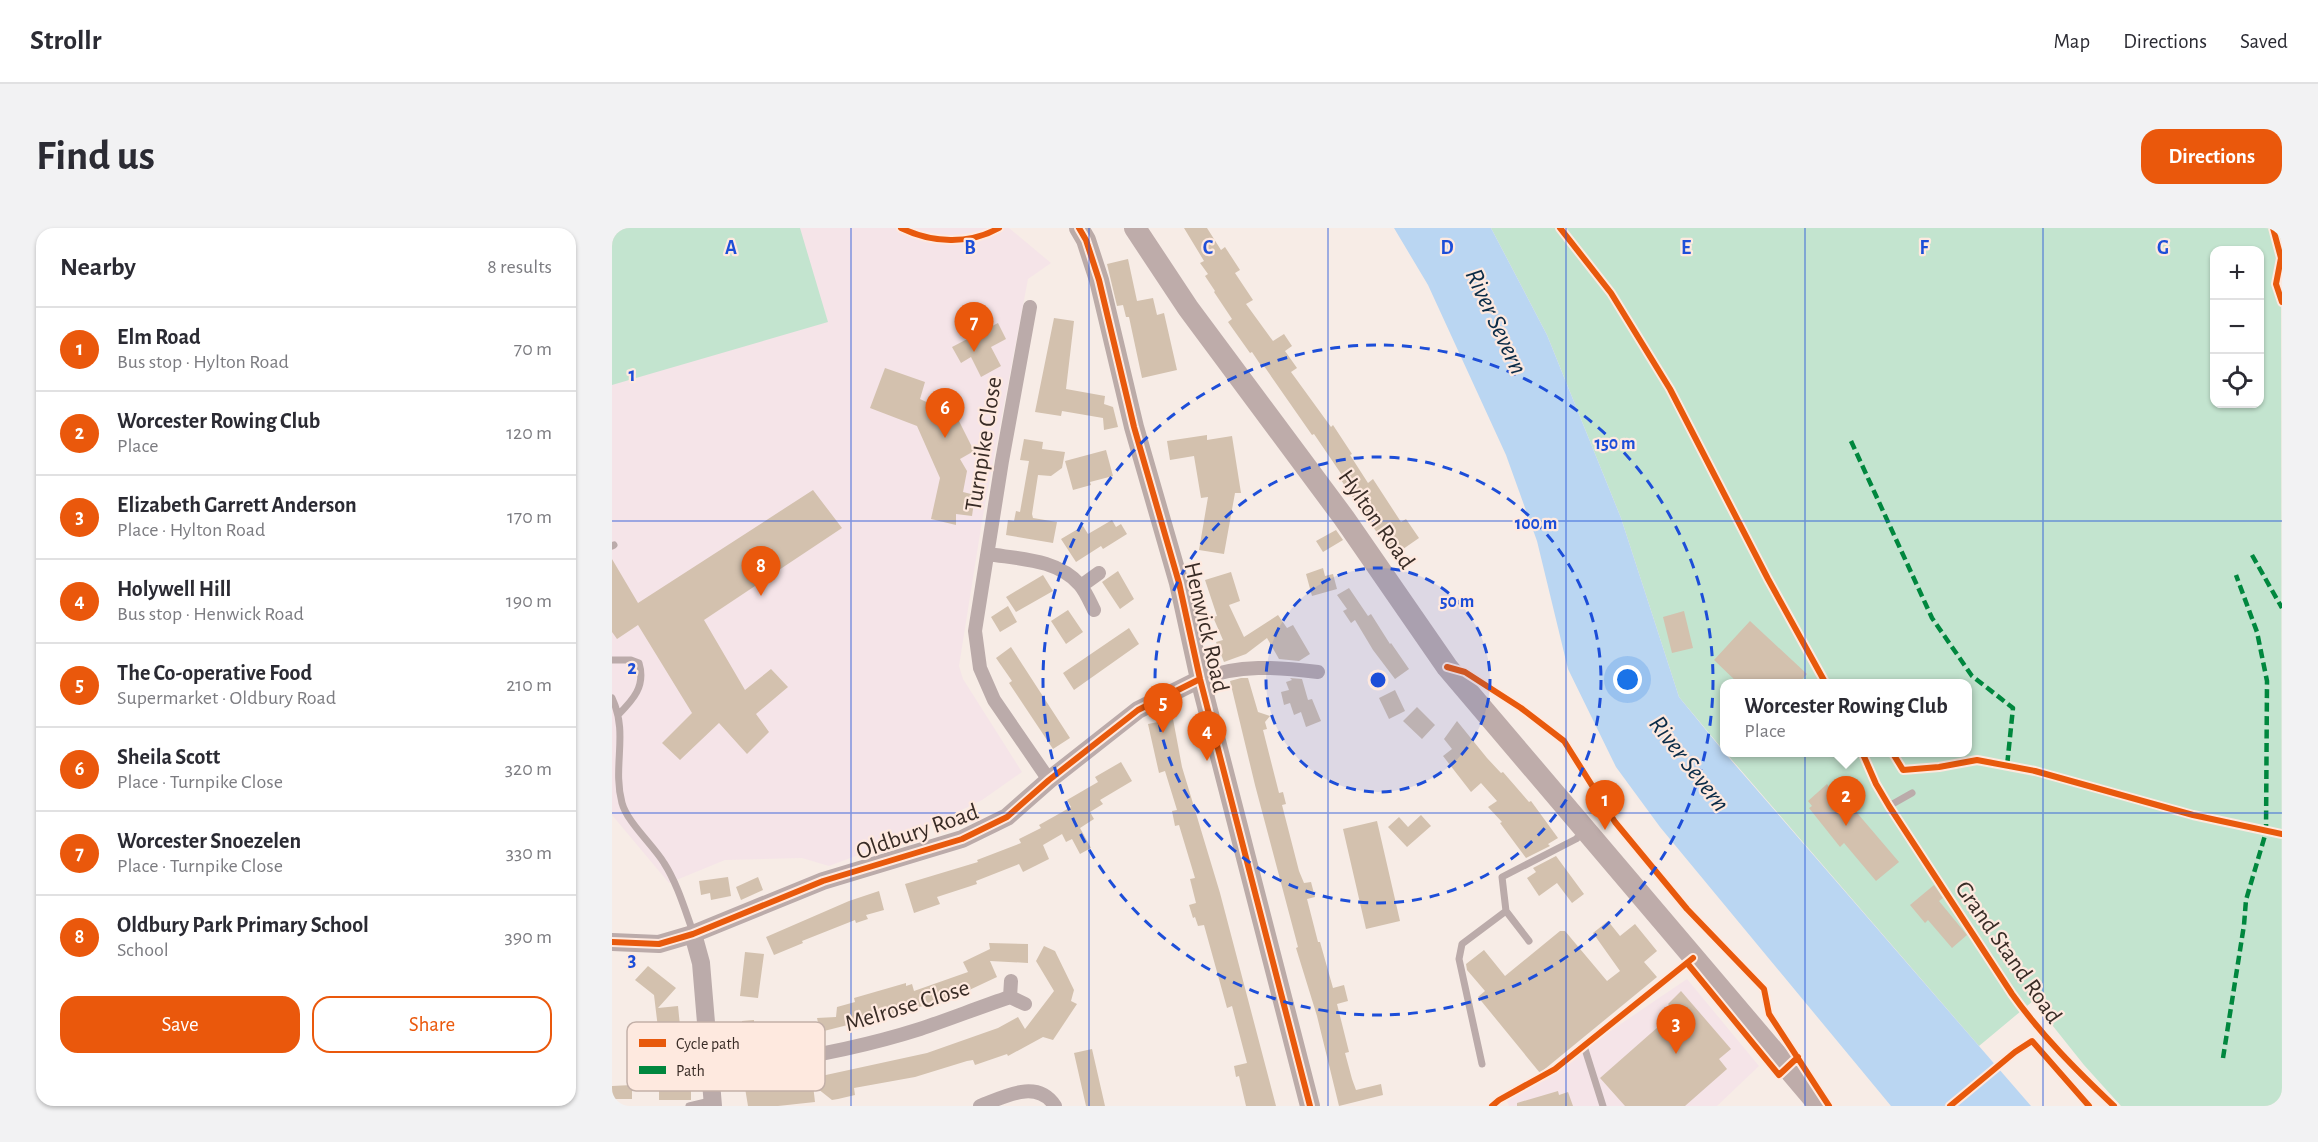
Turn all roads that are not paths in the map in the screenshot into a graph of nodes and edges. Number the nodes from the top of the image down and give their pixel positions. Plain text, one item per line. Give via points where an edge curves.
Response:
1 (901, 228) edge
2 (999, 228) edge
3 (1079, 228) edge
4 (1134, 228) edge
5 (1030, 307) dead end
6 (988, 554) junction
7 (1099, 573) dead end
8 (1768, 579) dead end
9 (1081, 586) junction
10 (1094, 610) dead end
11 (612, 660) edge
12 (1318, 672) dead end
13 (1200, 679) junction
14 (1823, 679) edge
15 (612, 698) edge
16 (618, 715) junction
17 (1864, 757) edge
18 (1049, 780) junction
19 (1912, 793) dead end
20 (1889, 806) junction
21 (1586, 830) junction
22 (1506, 911) junction
23 (693, 934) junction
24 (1529, 940) dead end
25 (612, 942) edge
26 (1011, 981) dead end
27 (1010, 997) junction
28 (1025, 1004) dead end
29 (705, 1022) edge
30 (1584, 1046) dead end
31 (825, 1052) edge
32 (1482, 1064) dead end
33 (713, 1103) edge
34 (689, 1106) edge
35 (980, 1106) edge
36 (1055, 1106) edge
37 (1310, 1106) edge
38 (1603, 1106) edge
39 (1820, 1106) edge
40 (2114, 1106) edge

1 - 2 lane via 923,238 957,240 980,237
3 - 13 main road, Henwick Road via 1099,280 1134,427 1179,583
4 - 21 main road, Hylton Road via 1447,667
5 - 6 street, Turnpike Close
6 - 9 street via 1052,565
6 - 18 street, Turnpike Close via 975,631 980,668 994,700
7 - 9 street
8 - 14 lane
9 - 10 street
11 - 16 lane via 639,663 641,672 638,692
12 - 13 street via 1262,666
13 - 18 street, Oldbury Road via 1138,710
13 - 37 main road, Henwick Road
15 - 16 lane
16 - 23 lane via 622,806 666,865
17 - 20 lane, Grand Stand Road
18 - 23 street, Oldbury Road via 1007,817 962,839 823,881
19 - 20 lane
20 - 40 lane, Grand Stand Road via 2030,1020
21 - 22 lane via 1502,877
21 - 39 main road, Hylton Road
22 - 24 lane
22 - 32 lane via 1462,944 1459,959
23 - 25 street, Oldbury Road via 659,944
23 - 29 street via 701,963
26 - 27 street
27 - 28 street
27 - 31 street, Melrose Close via 918,1030
30 - 38 lane
33 - 34 lane
35 - 36 street via 1030,1090 1041,1092

